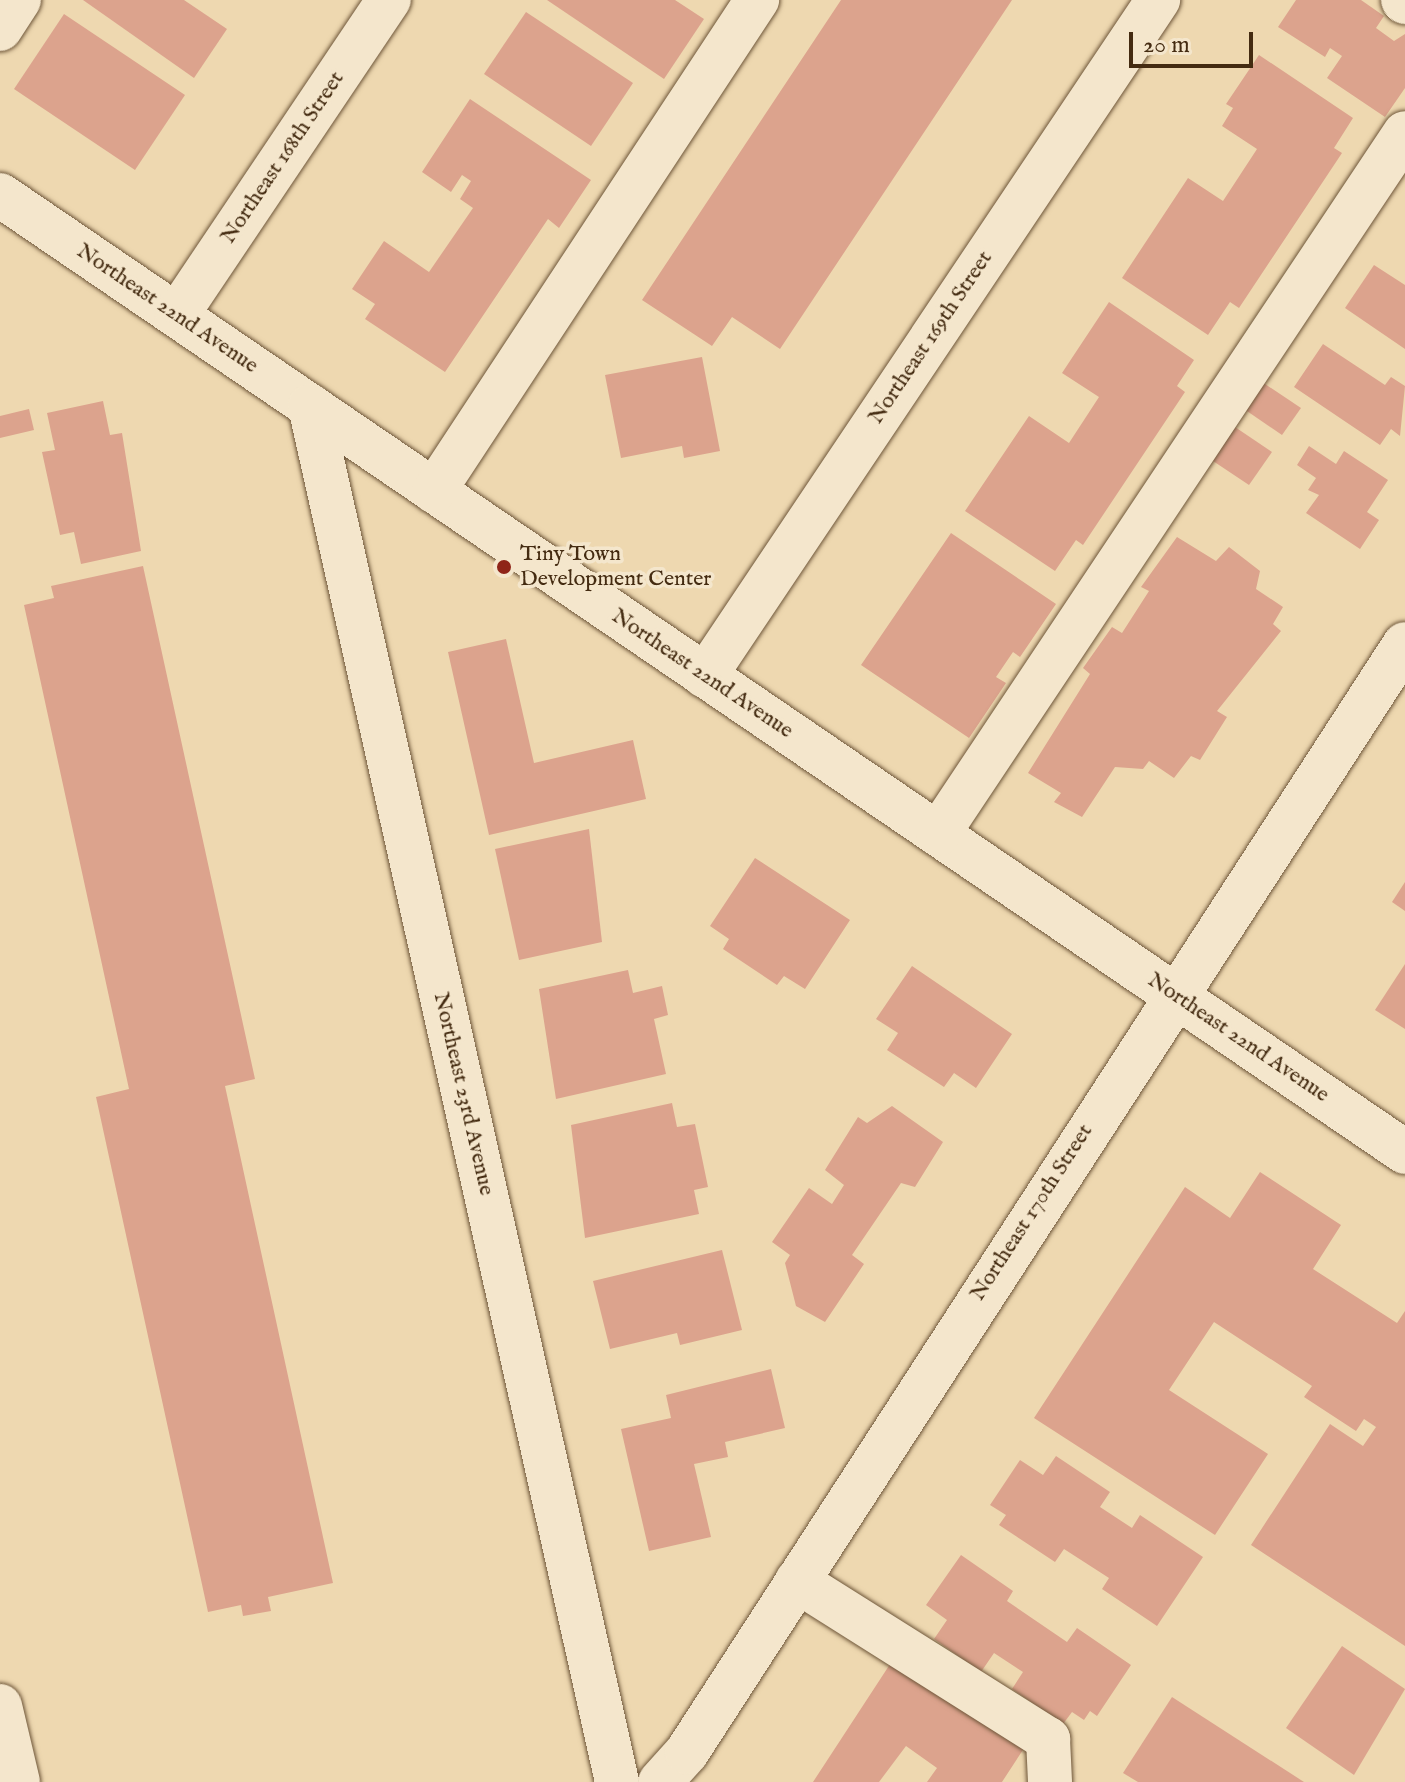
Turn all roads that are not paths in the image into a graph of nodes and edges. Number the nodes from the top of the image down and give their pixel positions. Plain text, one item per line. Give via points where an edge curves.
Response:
1 (19, 0) edge
2 (389, 0) edge
3 (757, 0) edge
4 (1158, 0) edge
5 (0, 29) edge
6 (1405, 133) edge
7 (0, 195) edge
8 (177, 315) junction
9 (310, 406) junction
10 (434, 491) junction
11 (1405, 644) edge
12 (705, 676) junction
13 (938, 834) junction
14 (1173, 993) junction
15 (1405, 1152) edge
16 (797, 1581) junction
17 (0, 1706) edge
18 (18, 1782) edge
19 (617, 1782) edge
20 (660, 1782) edge
21 (1050, 1782) edge

1 - 5 street
2 - 8 street, Northeast 168th Street
3 - 10 street
4 - 12 street, Northeast 169th Street
6 - 13 street
7 - 8 street, Northeast 22nd Avenue
8 - 9 street, Northeast 22nd Avenue
9 - 10 street, Northeast 22nd Avenue
9 - 19 street, Northeast 23rd Avenue
10 - 12 street, Northeast 22nd Avenue
11 - 14 street, Northeast 170th Street
12 - 13 street, Northeast 22nd Avenue
13 - 14 street, Northeast 22nd Avenue
14 - 15 street, Northeast 22nd Avenue
14 - 16 street, Northeast 170th Street
16 - 20 street, Northeast 170th Street
16 - 21 street via 1048,1739
17 - 18 street

